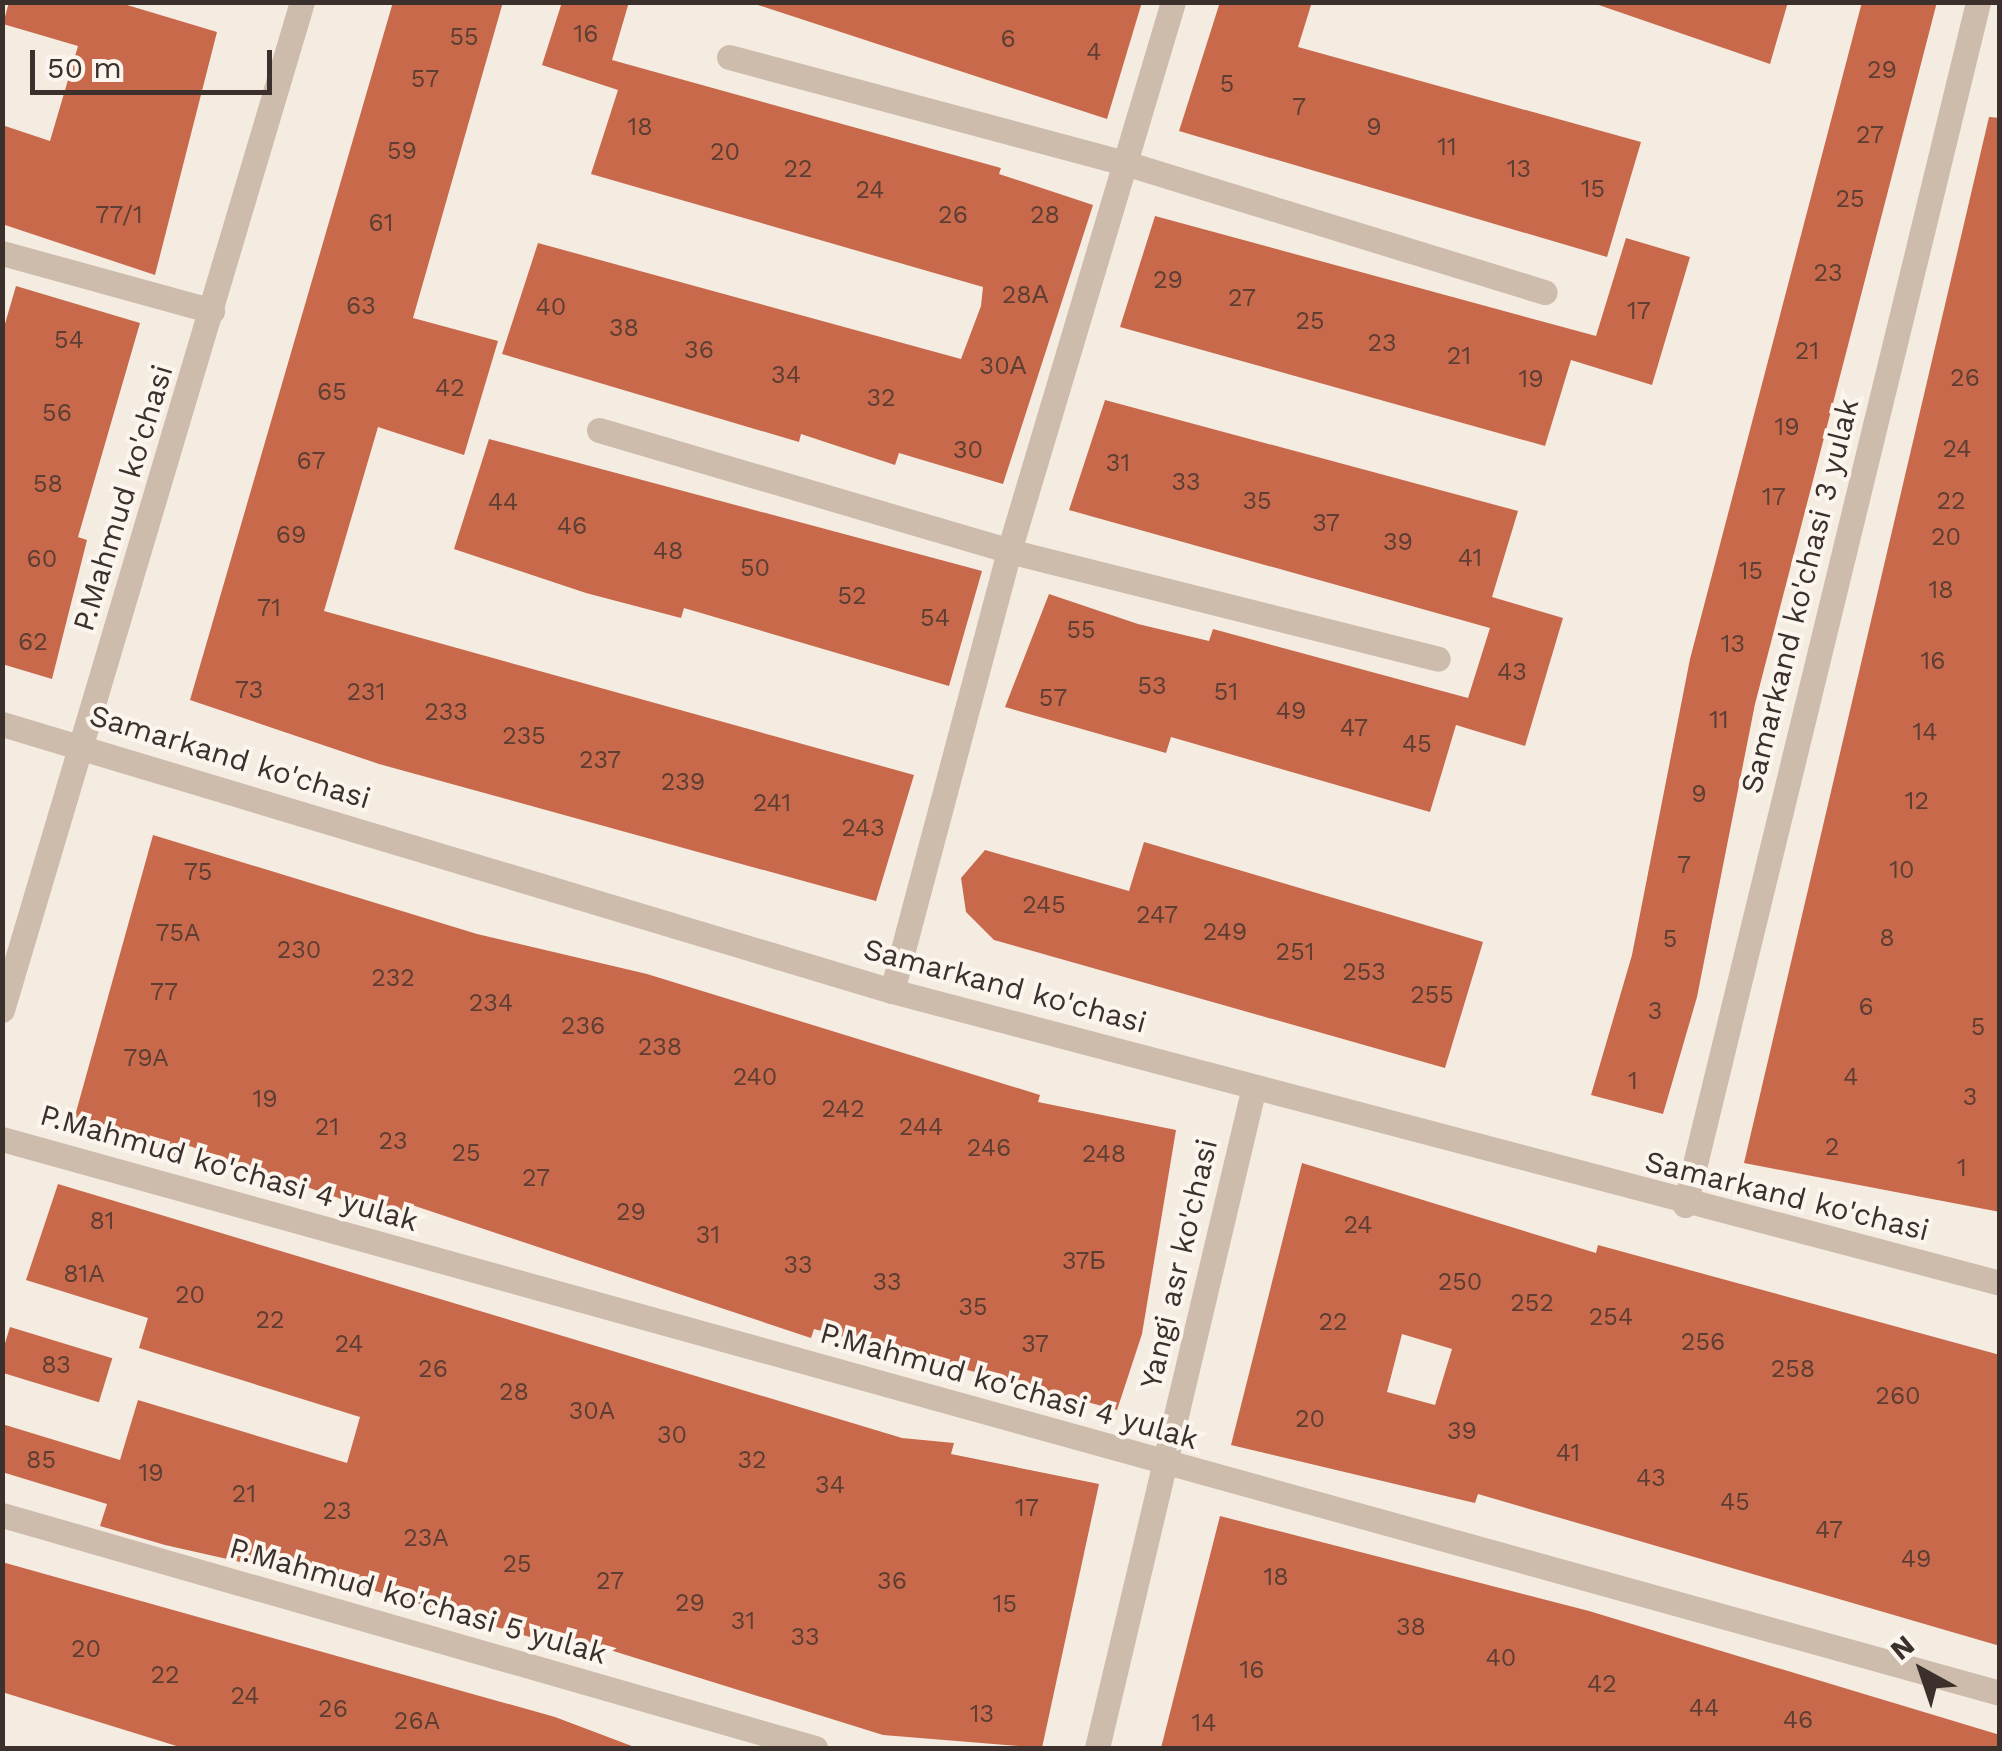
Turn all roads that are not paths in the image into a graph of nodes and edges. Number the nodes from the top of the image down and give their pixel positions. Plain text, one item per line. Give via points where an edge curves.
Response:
1 (302, 2) edge
2 (1173, 2) edge
3 (1978, 2) edge
4 (729, 56) dead end
5 (1125, 163) junction
6 (2, 253) edge
7 (1545, 292) dead end
8 (212, 311) junction
9 (599, 430) dead end
10 (1008, 551) junction
11 (1438, 659) dead end
12 (2, 724) edge
13 (82, 747) junction
14 (892, 991) junction
15 (2, 1010) edge
16 (1254, 1087) junction
17 (2, 1138) edge
18 (1685, 1204) junction
19 (2000, 1283) edge
20 (1165, 1463) junction
21 (2, 1516) edge
22 (2000, 1694) edge
23 (815, 1748) edge
24 (1097, 1748) edge

1 - 8 street, P.Mahmud ko'chasi
2 - 5 street
3 - 18 street, Samarkand ko'chasi 3 yulak
4 - 5 street
5 - 7 street
5 - 10 street
6 - 8 street
8 - 13 street, P.Mahmud ko'chasi
9 - 10 street
10 - 11 street
10 - 14 street
12 - 13 street, Samarkand ko'chasi
13 - 14 street, Samarkand ko'chasi
13 - 15 street, P.Mahmud ko'chasi
14 - 16 street, Samarkand ko'chasi
16 - 18 street, Samarkand ko'chasi
16 - 20 street, Yangi asr ko'chasi
17 - 20 street, P.Mahmud ko'chasi 4 yulak
18 - 19 street, Samarkand ko'chasi
20 - 22 street, P.Mahmud ko'chasi 4 yulak
20 - 24 street, Yangi asr ko'chasi
21 - 23 street, P.Mahmud ko'chasi 5 yulak

